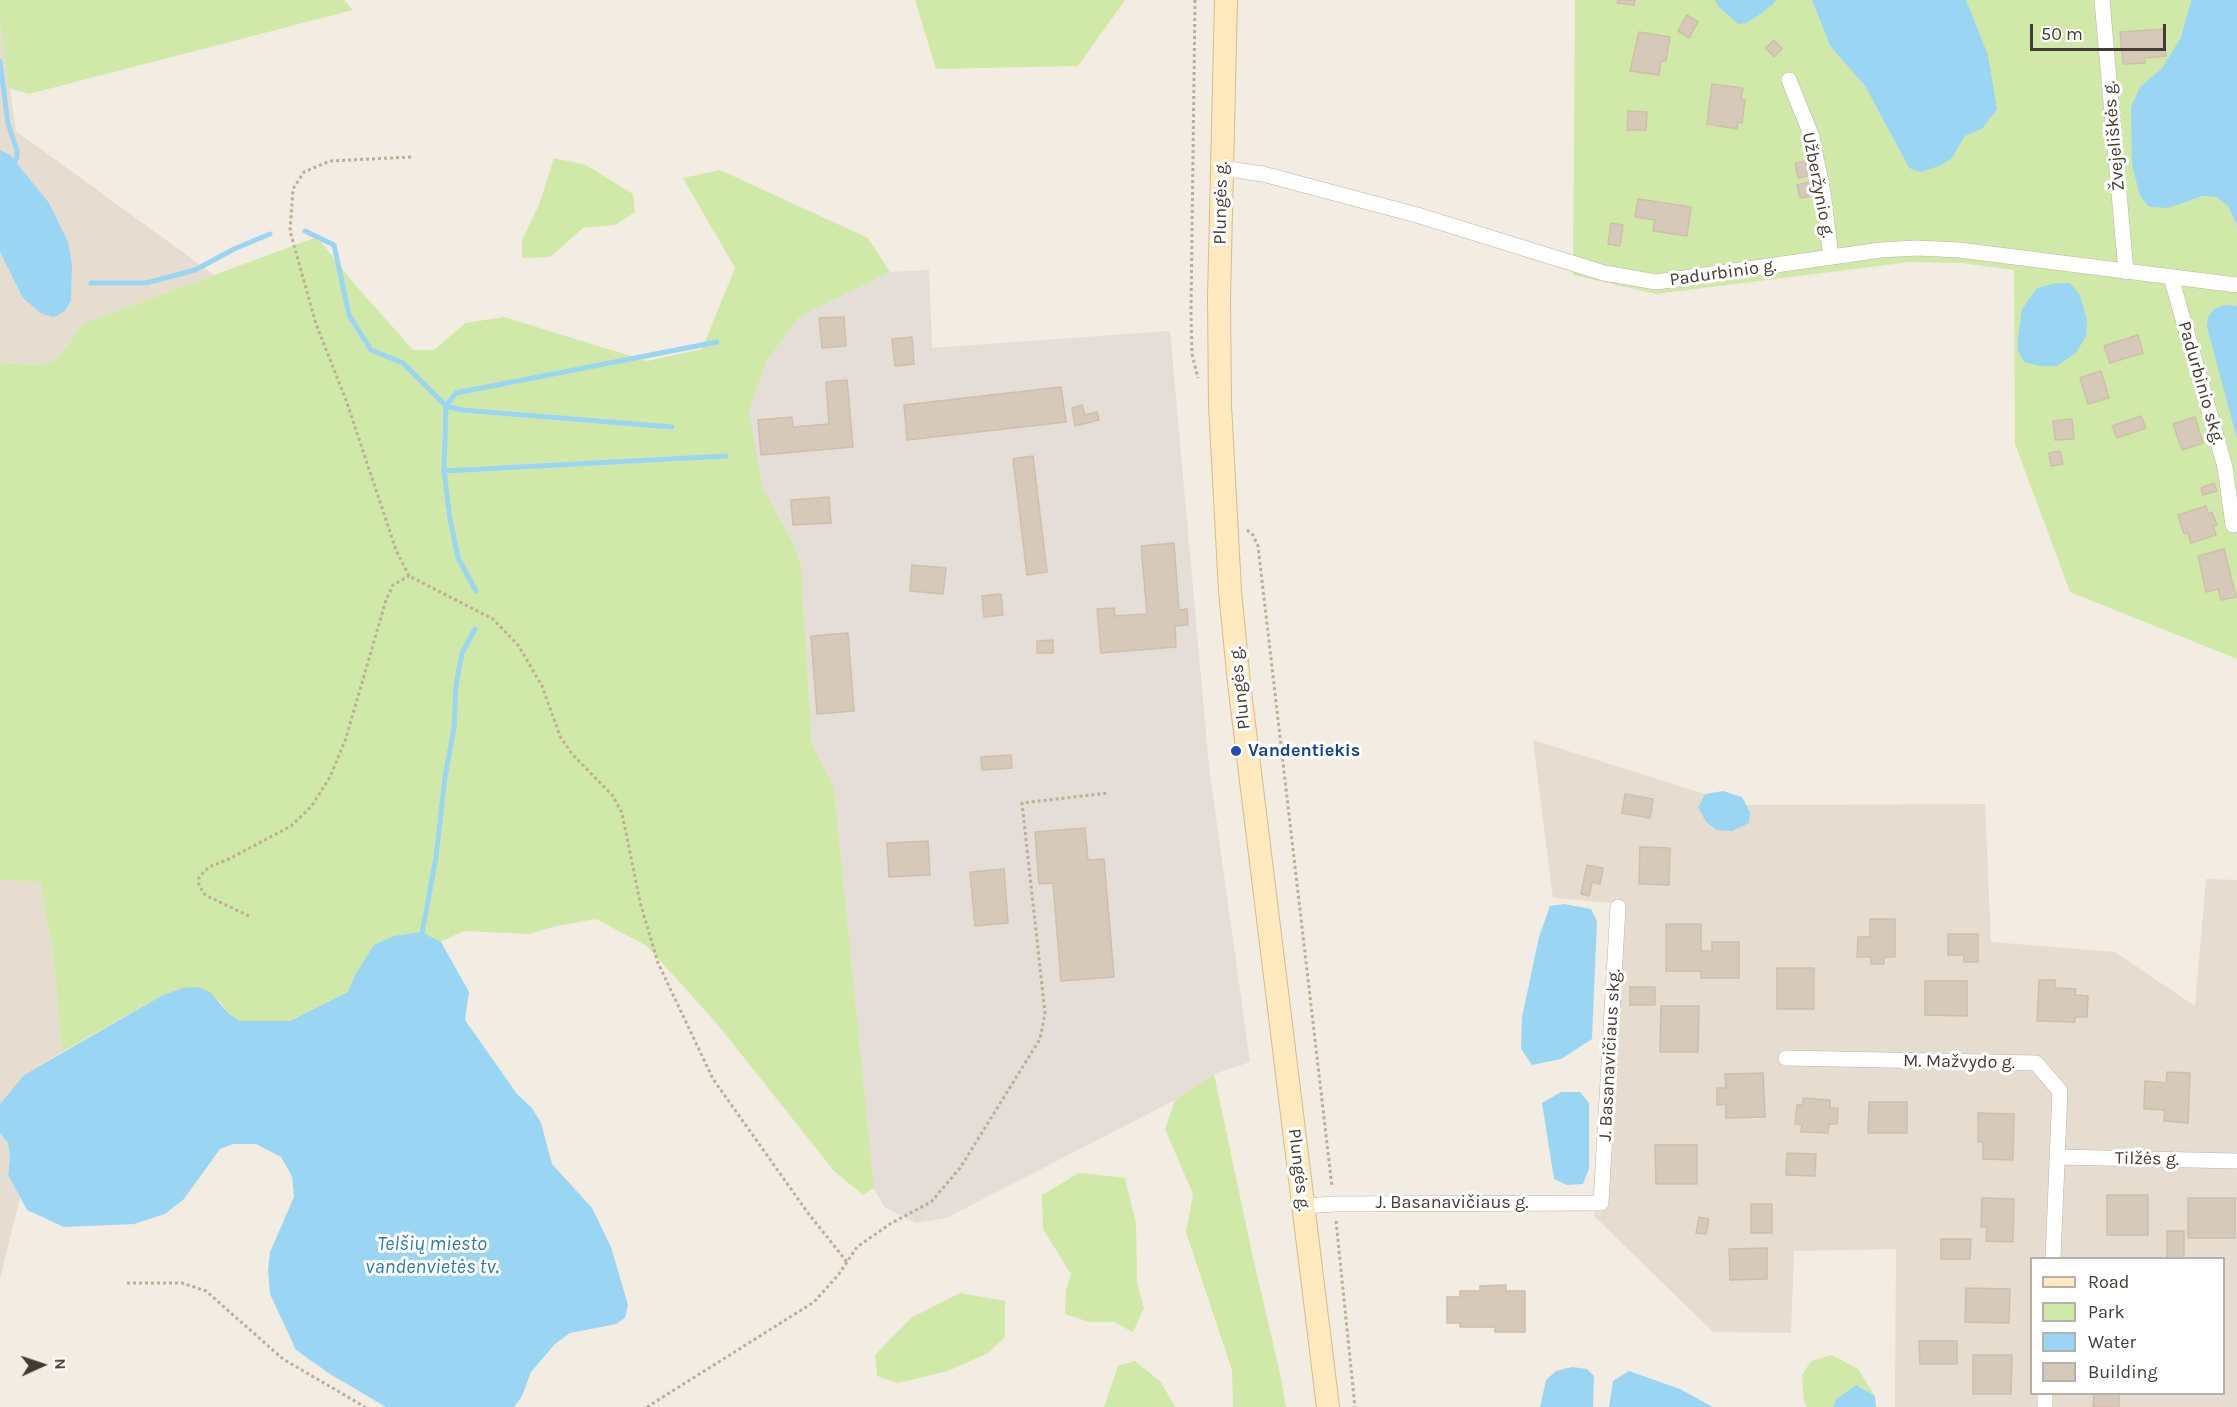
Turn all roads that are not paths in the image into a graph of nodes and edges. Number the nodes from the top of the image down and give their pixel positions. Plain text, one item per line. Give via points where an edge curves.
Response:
1 (1226, 0) edge
2 (2102, 0) edge
3 (1789, 80) dead end
4 (1221, 168) junction
5 (1831, 257) junction
6 (2126, 272) junction
7 (2171, 277) junction
8 (2237, 285) edge
9 (2233, 525) dead end
10 (1618, 907) dead end
11 (1786, 1058) dead end
12 (2058, 1157) junction
13 (2237, 1161) edge
14 (1601, 1203) joint
15 (1303, 1206) junction
16 (2052, 1257) edge
17 (1328, 1407) edge

1 - 4 main road, Plungės g.
2 - 6 street, Žvejeliškės g.
3 - 5 street, Užberžynio g. via 1812,137
4 - 5 street, Padurbinio g. via 1274,177 1418,215 1604,273 1656,282
4 - 15 main road, Plungės g. via 1220,405 1230,591
5 - 6 street, Padurbinio g. via 1917,248 1959,250
6 - 7 street, Padurbinio g.
7 - 8 street, Padurbinio g.
7 - 9 street, Padurbinio skg. via 2225,466
10 - 14 street, J. Basanavičiaus skg.
11 - 12 street, M. Mažvydo g. via 2036,1064 2060,1091
12 - 13 street, Tilžės g.
12 - 16 street, M. Mažvydo g.
14 - 15 street, J. Basanavičiaus g.
15 - 17 main road, Plungės g.

